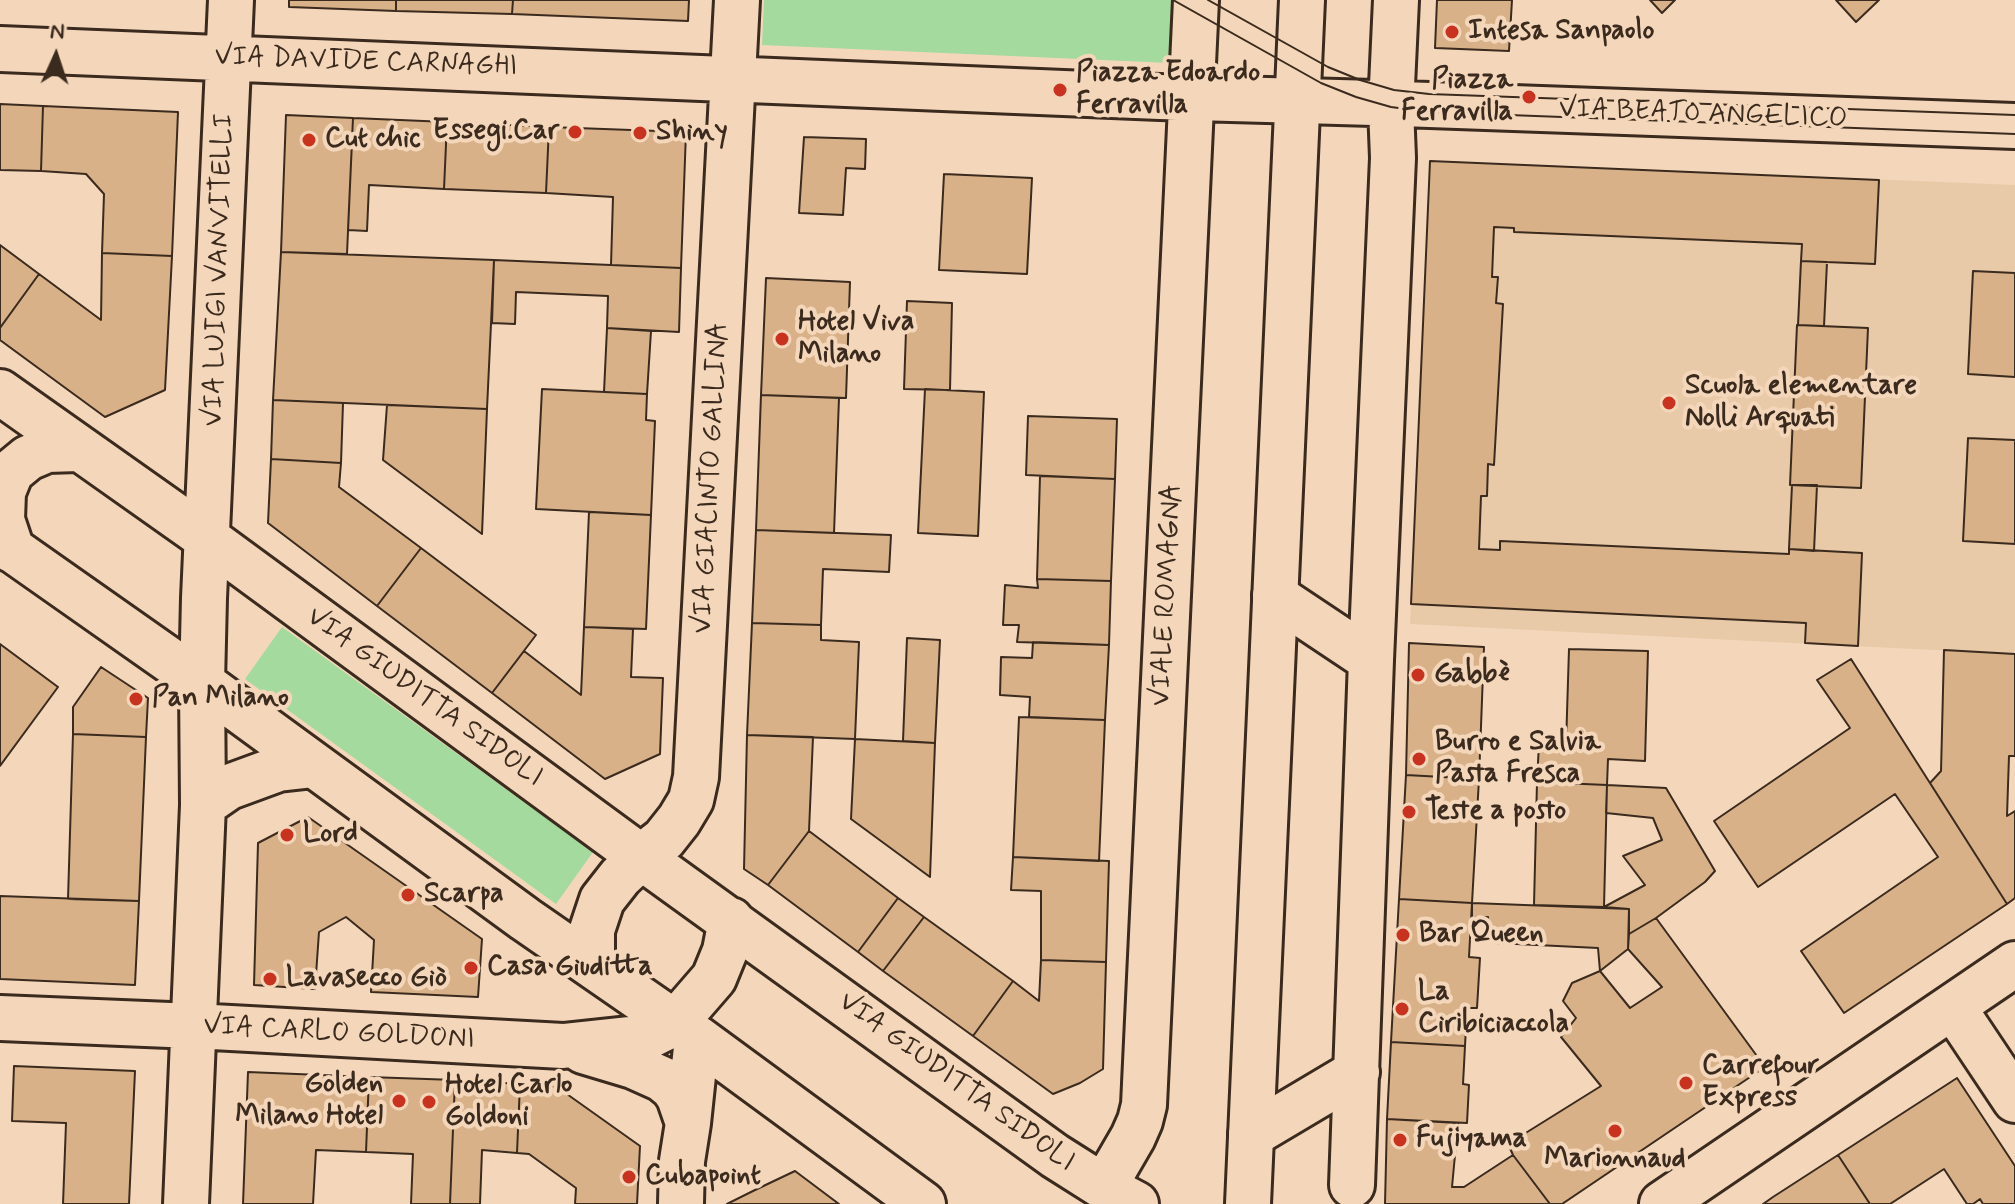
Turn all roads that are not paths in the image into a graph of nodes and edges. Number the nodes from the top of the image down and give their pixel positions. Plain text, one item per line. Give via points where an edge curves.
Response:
1 (231, 0) edge
2 (737, 0) edge
3 (1196, 0) edge
4 (1302, 0) edge
5 (1396, 0) edge
6 (0, 49) edge
7 (229, 57) junction
8 (733, 79) junction
9 (1192, 98) junction
10 (1297, 101) junction
11 (1392, 104) junction
12 (2015, 126) edge
13 (0, 392) edge
14 (0, 404) edge
15 (0, 444) edge
16 (78, 449) junction
17 (208, 539) junction
18 (6, 545) edge
19 (1275, 596) junction
20 (1371, 660) junction
21 (202, 683) junction
22 (314, 765) junction
23 (203, 805) junction
24 (641, 857) junction
25 (731, 920) junction
26 (592, 964) junction
27 (2015, 964) edge
28 (1953, 1007) junction
29 (0, 1018) edge
30 (194, 1026) junction
31 (686, 1030) junction
32 (563, 1046) junction
33 (1357, 1072) junction
34 (2015, 1100) edge
35 (688, 1123) junction
36 (1251, 1135) junction
37 (1352, 1185) dead end
38 (1120, 1196) edge
39 (186, 1204) edge
40 (681, 1204) edge
41 (923, 1204) edge
42 (1248, 1204) edge
43 (1662, 1204) edge

1 - 7 street, VIA LUIGI VANVITELLI
2 - 8 street
3 - 9 street
4 - 10 street
5 - 11 street
6 - 7 street, VIA DAVIDE CARNAGHI
7 - 8 street, VIA DAVIDE CARNAGHI
7 - 17 street, VIA LUIGI VANVITELLI
8 - 9 street
8 - 24 street, VIA GIACINTO GALLINA via 696,777 679,820
9 - 10 street
9 - 38 street, VIALE ROMAGNA via 1144,1105
10 - 11 street
10 - 19 street
11 - 12 street, VIA BEATO ANGELICO
11 - 20 street
13 - 16 street, VIA GIUDITTA SIDOLI
14 - 15 street
16 - 17 street, VIA GIUDITTA SIDOLI
16 - 18 street via 47,450 11,472 3,492
17 - 21 street
17 - 24 street, VIA GIUDITTA SIDOLI
18 - 21 street
19 - 20 street
19 - 36 street
20 - 33 street
21 - 22 street
21 - 23 street
22 - 23 street via 278,769 229,787
22 - 26 street
23 - 30 street
24 - 25 street, VIA GIUDITTA SIDOLI
24 - 26 street via 602,900 592,930
25 - 31 street via 714,978
25 - 38 street, VIA GIUDITTA SIDOLI via 1055,1156
26 - 31 street
27 - 28 street
28 - 34 street
28 - 43 street
29 - 30 street, VIA CARLO GOLDONI
30 - 32 street, VIA CARLO GOLDONI
30 - 39 street
31 - 32 street, VIA CARLO GOLDONI
31 - 35 street
31 - 41 street
32 - 35 street via 662,1079 679,1097
33 - 36 street
33 - 37 street
35 - 40 street
36 - 42 street

